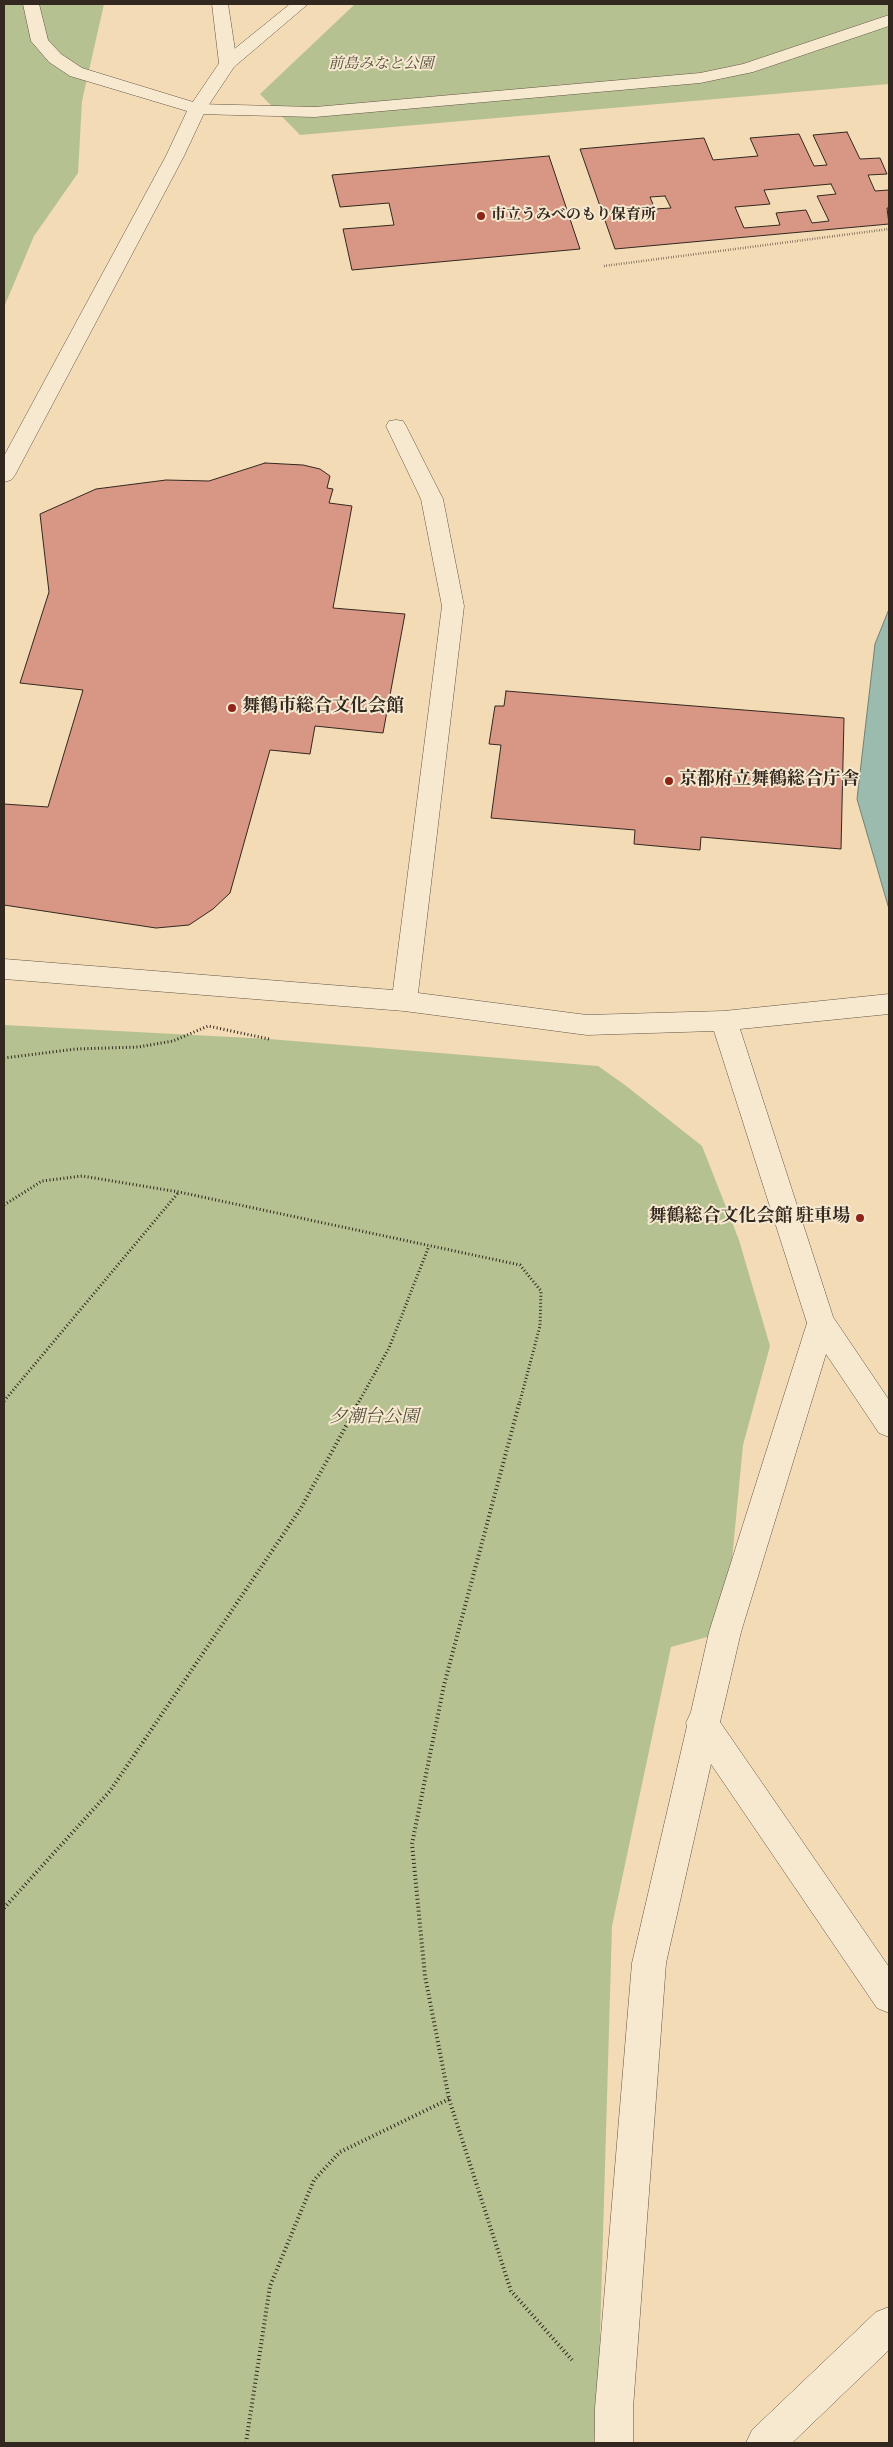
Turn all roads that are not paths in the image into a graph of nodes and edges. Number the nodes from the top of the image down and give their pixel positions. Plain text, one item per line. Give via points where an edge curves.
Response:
1 (31, 4) edge
2 (220, 4) edge
3 (300, 4) edge
4 (889, 20) edge
5 (228, 63) junction
6 (197, 110) junction
7 (396, 426) dead end
8 (4, 475) edge
9 (4, 968) edge
10 (404, 1001) junction
11 (889, 1004) edge
12 (724, 1021) junction
13 (820, 1323) junction
14 (889, 1424) edge
15 (702, 1723) junction
16 (889, 1996) edge
17 (889, 2325) edge
18 (614, 2443) edge
19 (765, 2443) edge

1 - 6 street via 40,41 55,58 76,72
2 - 5 street
3 - 5 street
4 - 6 street via 748,68 700,78 314,112
5 - 6 street
6 - 8 street via 145,214
7 - 10 street via 432,499 454,606
9 - 10 street
10 - 12 street via 588,1025
11 - 12 street
12 - 13 street
13 - 14 street
13 - 15 street via 725,1632
15 - 16 street
15 - 18 street via 649,1963 614,2408
17 - 19 street

